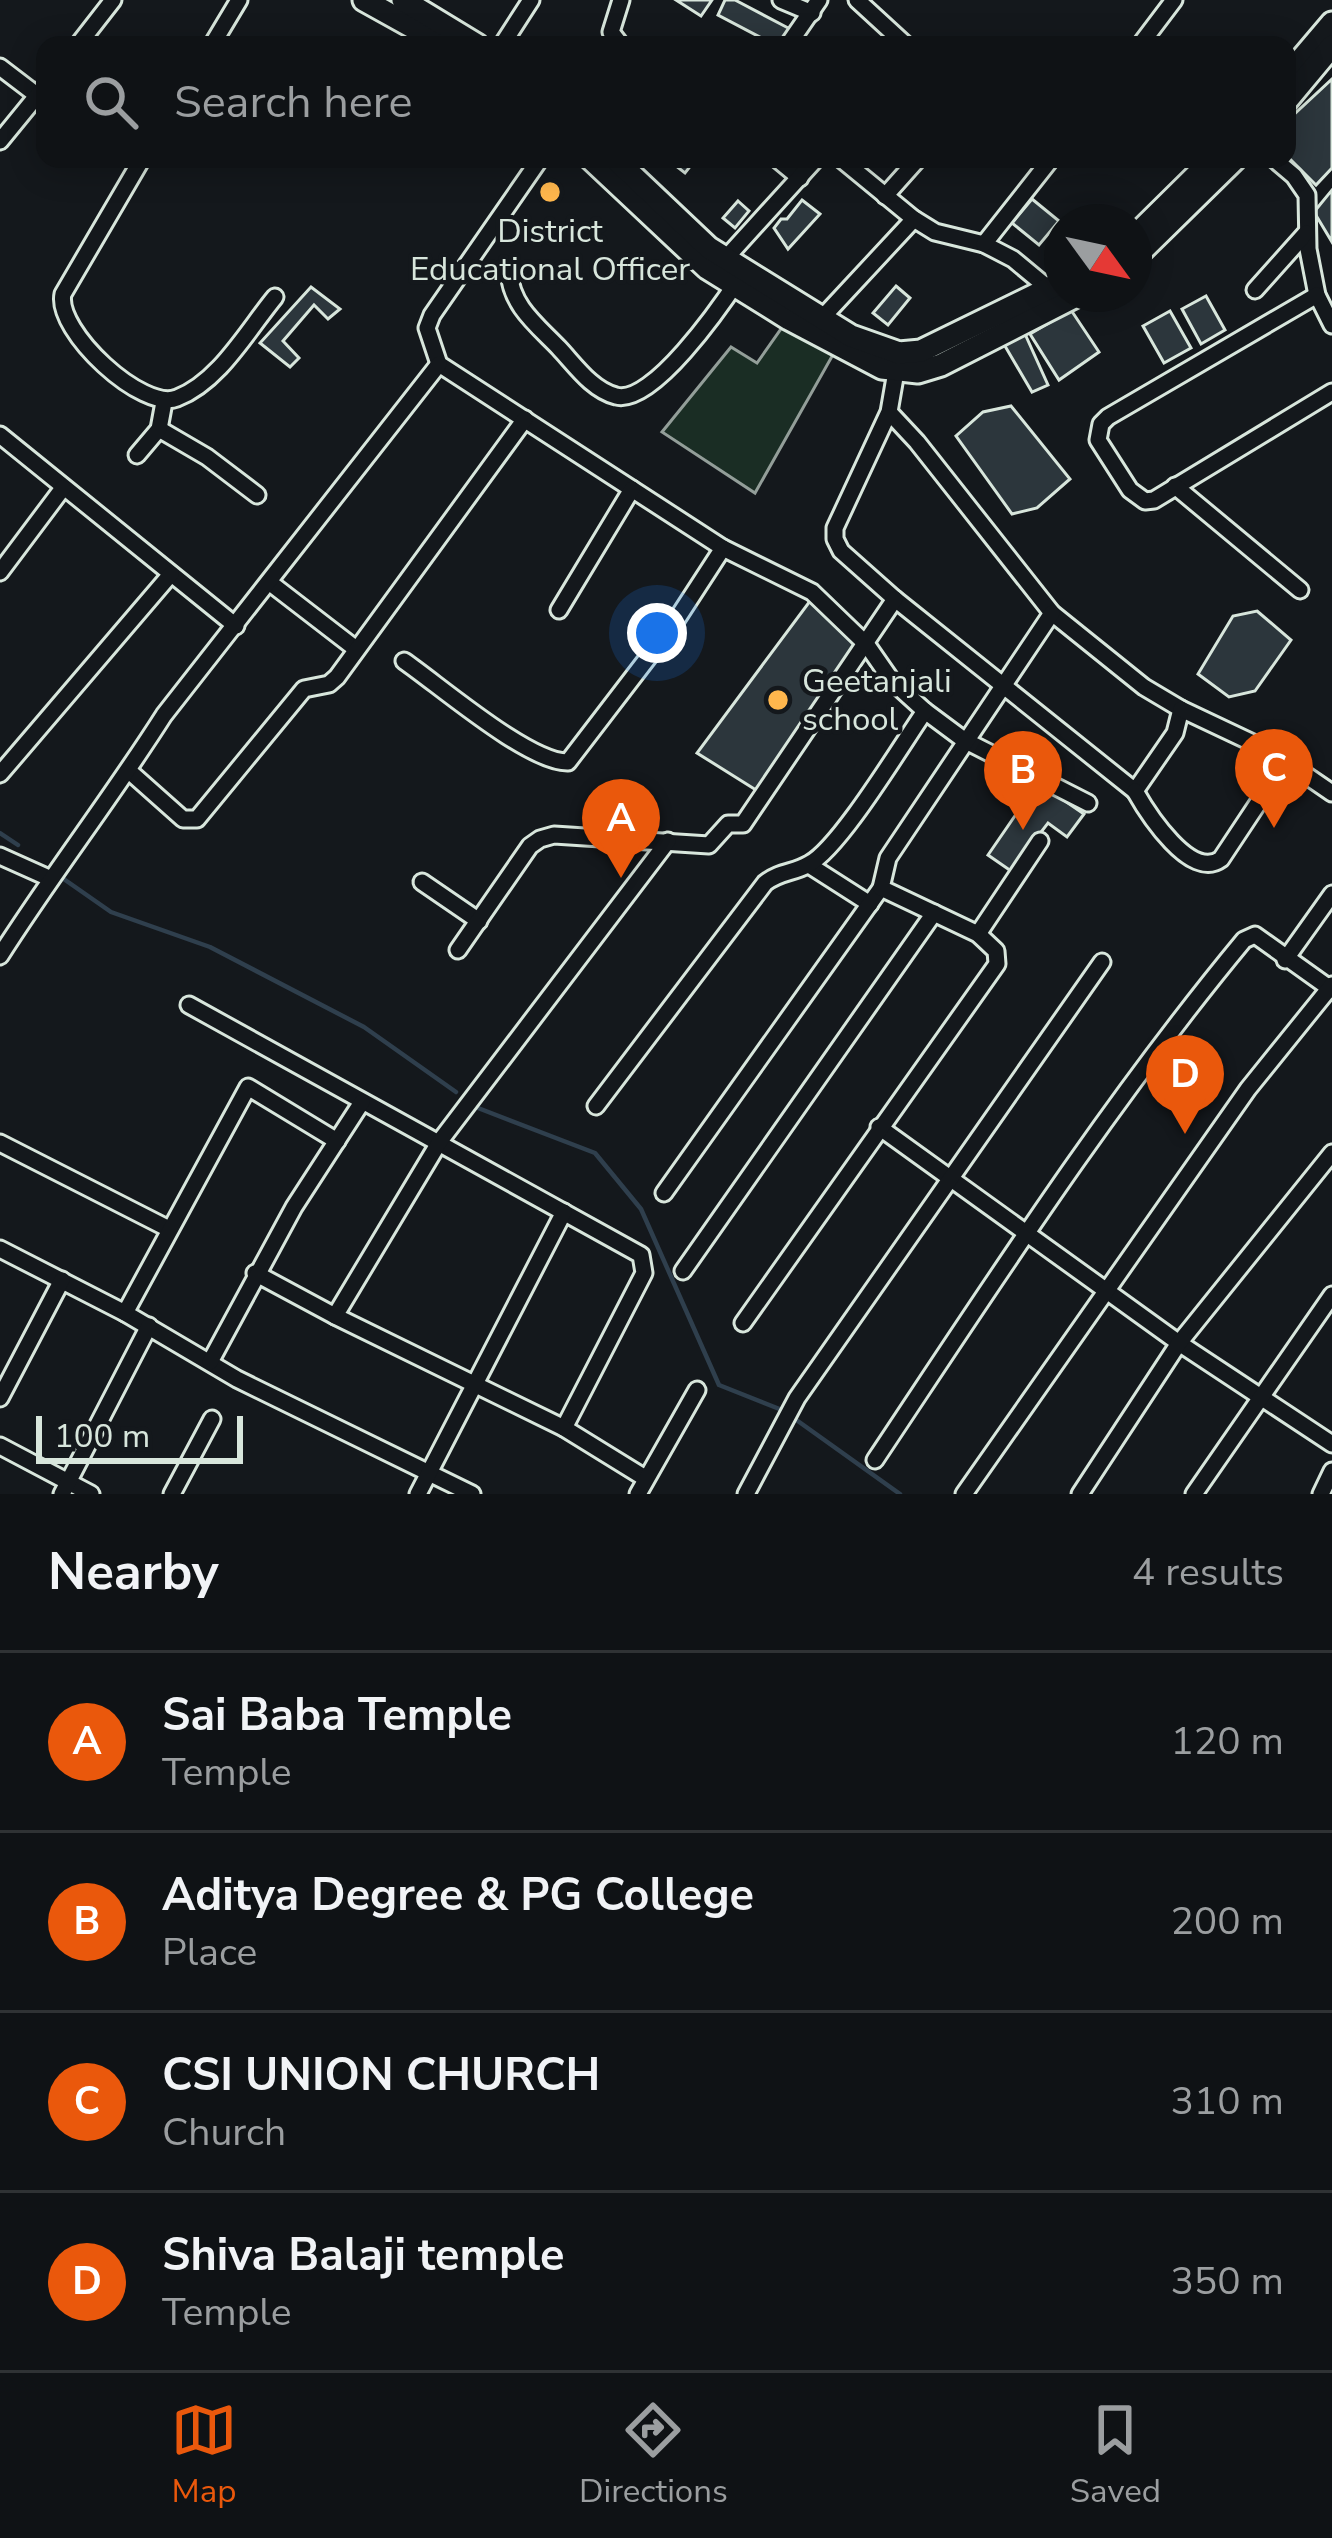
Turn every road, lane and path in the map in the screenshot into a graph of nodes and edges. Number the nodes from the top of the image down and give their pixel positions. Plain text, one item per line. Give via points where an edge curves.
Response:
1 (113, 0) edge
2 (239, 0) edge
3 (404, 0) edge
4 (531, 0) edge
5 (621, 0) edge
6 (781, 0) edge
7 (857, 0) edge
8 (1174, 0) edge
9 (371, 2) edge
10 (815, 7) edge
11 (1332, 23) edge
12 (85, 36) edge
13 (217, 36) edge
14 (430, 36) edge
15 (462, 36) edge
16 (508, 36) edge
17 (614, 36) edge
18 (794, 36) edge
19 (897, 36) edge
20 (1147, 36) edge
21 (1332, 46) edge
22 (1296, 65) edge
23 (0, 68) edge
24 (36, 88) edge
25 (1296, 89) edge
26 (36, 97) edge
27 (0, 142) edge
28 (137, 168) edge
29 (534, 168) edge
30 (600, 168) edge
31 (624, 168) edge
32 (788, 168) edge
33 (808, 168) edge
34 (852, 168) edge
35 (910, 168) edge
36 (1044, 168) edge
37 (1204, 168) edge
38 (1226, 168) edge
39 (1283, 168) edge
40 (800, 178) junction
41 (885, 196) junction
42 (914, 219) junction
43 (1152, 219) edge
44 (1306, 232) junction
45 (1152, 240) edge
46 (983, 244) junction
47 (735, 271) junction
48 (509, 272) dead end
49 (1044, 279) edge
50 (1255, 290) dead end
51 (1317, 295) junction
52 (275, 297) dead end
53 (1044, 300) edge
54 (822, 318) junction
55 (1332, 325) edge
56 (897, 362) junction
57 (439, 364) junction
58 (1332, 392) edge
59 (164, 402) junction
60 (889, 412) junction
61 (525, 419) junction
62 (159, 429) junction
63 (0, 435) edge
64 (136, 455) dead end
65 (1175, 486) junction
66 (63, 488) junction
67 (632, 489) junction
68 (257, 495) dead end
69 (723, 548) junction
70 (0, 572) edge
71 (171, 574) junction
72 (269, 582) junction
73 (1300, 590) dead end
74 (895, 599) junction
75 (560, 610) dead end
76 (1052, 613) junction
77 (236, 626) junction
78 (868, 645) junction
79 (356, 649) junction
80 (404, 661) dead end
81 (1001, 684) junction
82 (1181, 709) junction
83 (925, 711) junction
84 (964, 740) junction
85 (1286, 761) junction
86 (129, 770) junction
87 (0, 774) edge
88 (1136, 791) junction
89 (1332, 793) edge
90 (1088, 803) dead end
91 (668, 841) junction
92 (1040, 841) dead end
93 (0, 856) edge
94 (810, 864) junction
95 (50, 878) junction
96 (883, 878) junction
97 (422, 882) dead end
98 (1332, 894) edge
99 (870, 904) junction
100 (934, 913) junction
101 (478, 920) junction
102 (980, 930) junction
103 (458, 950) dead end
104 (0, 956) edge
105 (1285, 960) junction
106 (1102, 962) dead end
107 (1331, 988) edge
108 (189, 1005) dead end
109 (362, 1102) junction
110 (596, 1106) dead end
111 (879, 1127) junction
112 (440, 1141) junction
113 (337, 1142) junction
114 (0, 1143) edge
115 (1332, 1153) edge
116 (949, 1179) junction
117 (664, 1193) dead end
118 (564, 1212) junction
119 (169, 1228) junction
120 (1024, 1234) junction
121 (0, 1249) edge
122 (683, 1271) dead end
123 (255, 1273) junction
124 (62, 1280) junction
125 (1105, 1291) junction
126 (1332, 1295) edge
127 (125, 1313) junction
128 (335, 1316) junction
129 (743, 1323) dead end
130 (149, 1326) junction
131 (1178, 1343) junction
132 (210, 1362) junction
133 (476, 1383) junction
134 (697, 1390) dead end
135 (1259, 1397) junction
136 (0, 1398) edge
137 (212, 1419) dead end
138 (564, 1428) junction
139 (1332, 1444) edge
140 (0, 1446) edge
141 (875, 1460) dead end
142 (1332, 1471) edge
143 (429, 1473) junction
144 (642, 1486) edge
145 (65, 1488) edge
146 (92, 1494) edge
147 (172, 1494) edge
148 (418, 1494) edge
149 (472, 1494) edge
150 (746, 1494) edge
151 (964, 1494) edge
152 (1080, 1494) edge
153 (1194, 1494) edge
154 (1322, 1494) edge

1 - 12 street
2 - 13 street
3 - 15 main road
4 - 16 street
5 - 17 street
6 - 10 street
7 - 19 street
8 - 20 street
9 - 14 main road
10 - 18 street
11 - 22 main road
21 - 25 main road
23 - 24 street
26 - 27 street
28 - 59 street via 60,308 95,356
29 - 57 street via 432,315
30 - 47 main road via 683,248
31 - 47 main road
32 - 40 street
33 - 40 street
34 - 41 street
35 - 41 street
36 - 46 street
37 - 43 main road
38 - 45 main road
39 - 44 street via 1305,189
40 - 47 street
41 - 42 street
42 - 46 street
42 - 54 street
44 - 50 street
44 - 51 street
46 - 49 street
47 - 48 street via 705,325 631,397 593,384 516,302
47 - 54 main road
47 - 56 main road via 859,359
51 - 55 street
51 - 65 street via 1101,424 1098,440 1137,497 1154,500
52 - 59 street via 210,378
53 - 56 main road
54 - 56 main road
56 - 60 street
57 - 61 street
57 - 72 street
58 - 65 street
59 - 62 street
60 - 74 street via 835,539
60 - 76 street
61 - 67 street
61 - 79 street
62 - 64 street
62 - 68 street
63 - 66 street
65 - 73 street
66 - 70 street
66 - 71 street
67 - 69 street
67 - 75 street
69 - 78 street via 812,592
69 - 80 street via 568,762 549,760 497,729
71 - 77 street
71 - 87 street
72 - 77 street
72 - 79 street
74 - 78 street
74 - 81 street
76 - 81 street
76 - 82 street
77 - 86 street
78 - 83 street
78 - 91 street via 743,824 728,824 709,845
79 - 86 street via 329,685 304,689 196,818 183,819
81 - 84 street
81 - 88 street
82 - 85 street
82 - 88 street via 1175,733
83 - 84 street
83 - 94 street
84 - 90 street
84 - 96 street
85 - 88 street via 1213,865 1162,833
85 - 89 street
86 - 95 street
91 - 101 street via 540,838
91 - 112 street
92 - 102 street
93 - 95 street
94 - 99 street
94 - 110 street via 765,883
95 - 104 street
96 - 99 street
96 - 100 street
97 - 101 street
98 - 105 street
99 - 117 street
100 - 102 street
100 - 122 street
101 - 103 street
102 - 111 street via 997,964
105 - 107 street
105 - 120 street via 1249,935
106 - 116 street
107 - 125 street via 1248,1089
108 - 109 street
109 - 112 street
109 - 113 street
111 - 116 street
111 - 129 street
112 - 118 street
112 - 128 street
113 - 119 street via 248,1087
113 - 123 street
114 - 119 street
115 - 131 street
116 - 120 street
116 - 150 street via 797,1398
118 - 133 street
118 - 138 street via 645,1264
119 - 127 street
120 - 125 street
120 - 141 street
121 - 124 street
123 - 128 street
123 - 132 street
124 - 127 street
124 - 136 street
125 - 131 street
125 - 151 street
126 - 135 street
127 - 130 street
128 - 133 street
130 - 132 street
130 - 145 street
131 - 135 street
131 - 152 street
132 - 143 street
133 - 138 street
133 - 143 street
134 - 144 street
135 - 139 street
135 - 153 street
137 - 147 street
138 - 144 street
140 - 145 street
142 - 154 street
143 - 148 street
143 - 149 street
145 - 146 street

